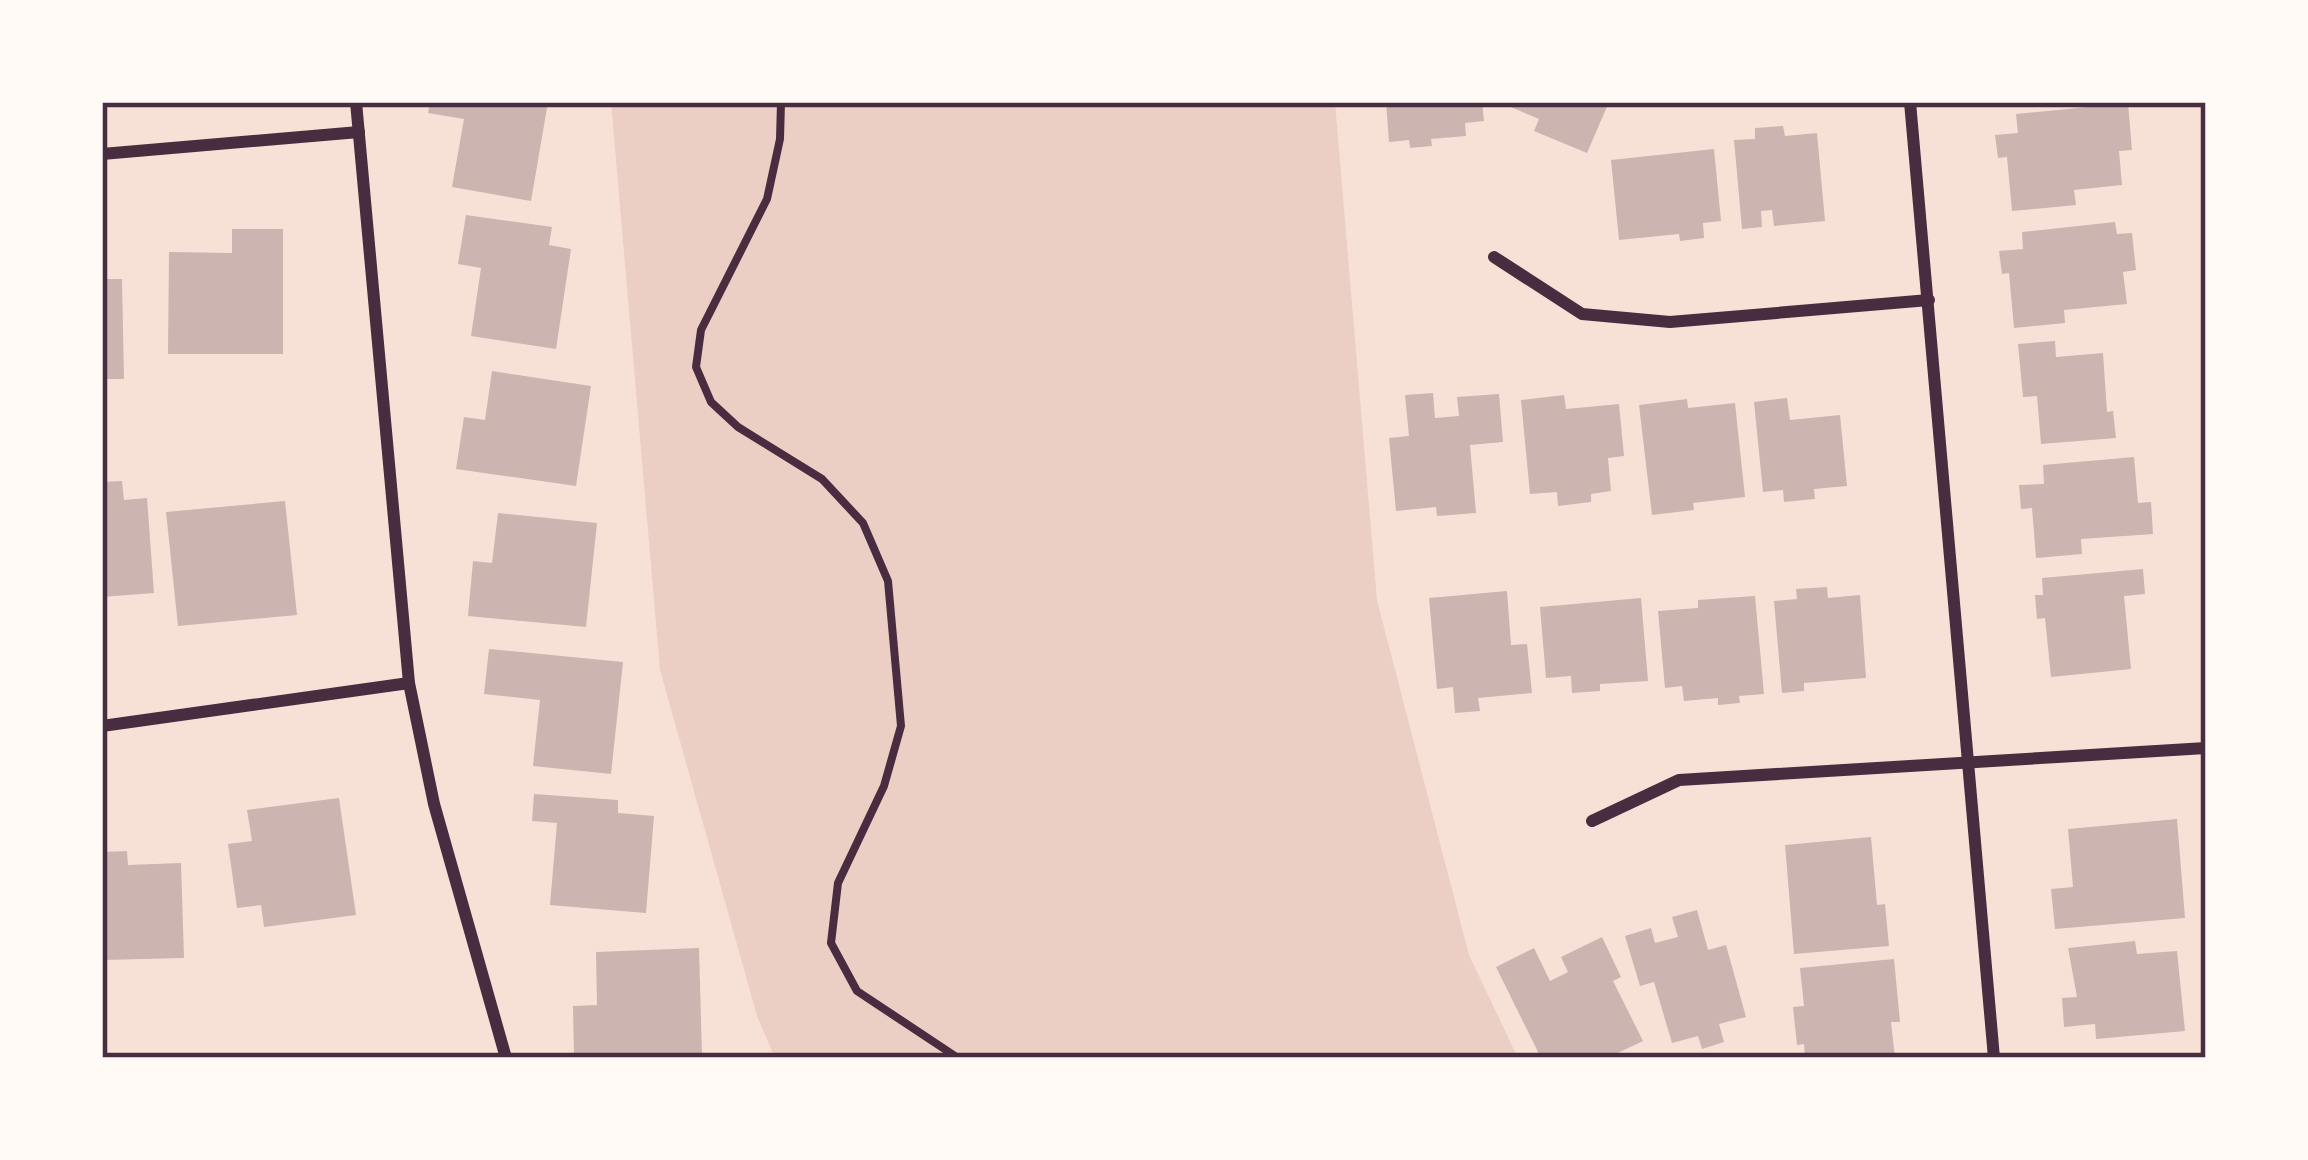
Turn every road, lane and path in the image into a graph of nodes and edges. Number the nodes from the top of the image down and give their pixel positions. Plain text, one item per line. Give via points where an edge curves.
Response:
1 (356, 102) edge
2 (781, 102) edge
3 (1910, 102) edge
4 (359, 132) junction
5 (102, 154) edge
6 (1494, 257) dead end
7 (1928, 300) junction
8 (409, 683) junction
9 (102, 726) edge
10 (2206, 748) edge
11 (1969, 762) junction
12 (1592, 821) dead end
13 (506, 1058) edge
14 (958, 1058) edge
15 (1994, 1058) edge

1 - 4 street
2 - 14 path via 767,199 701,330 697,367 711,402 822,479 863,523 888,581 902,726 838,883 831,944 857,991
3 - 7 street
4 - 5 street
4 - 8 street
6 - 7 street via 1582,314 1670,322
7 - 11 street
8 - 9 street
8 - 13 street via 434,804
10 - 11 street
11 - 12 street via 1679,780
11 - 15 street

